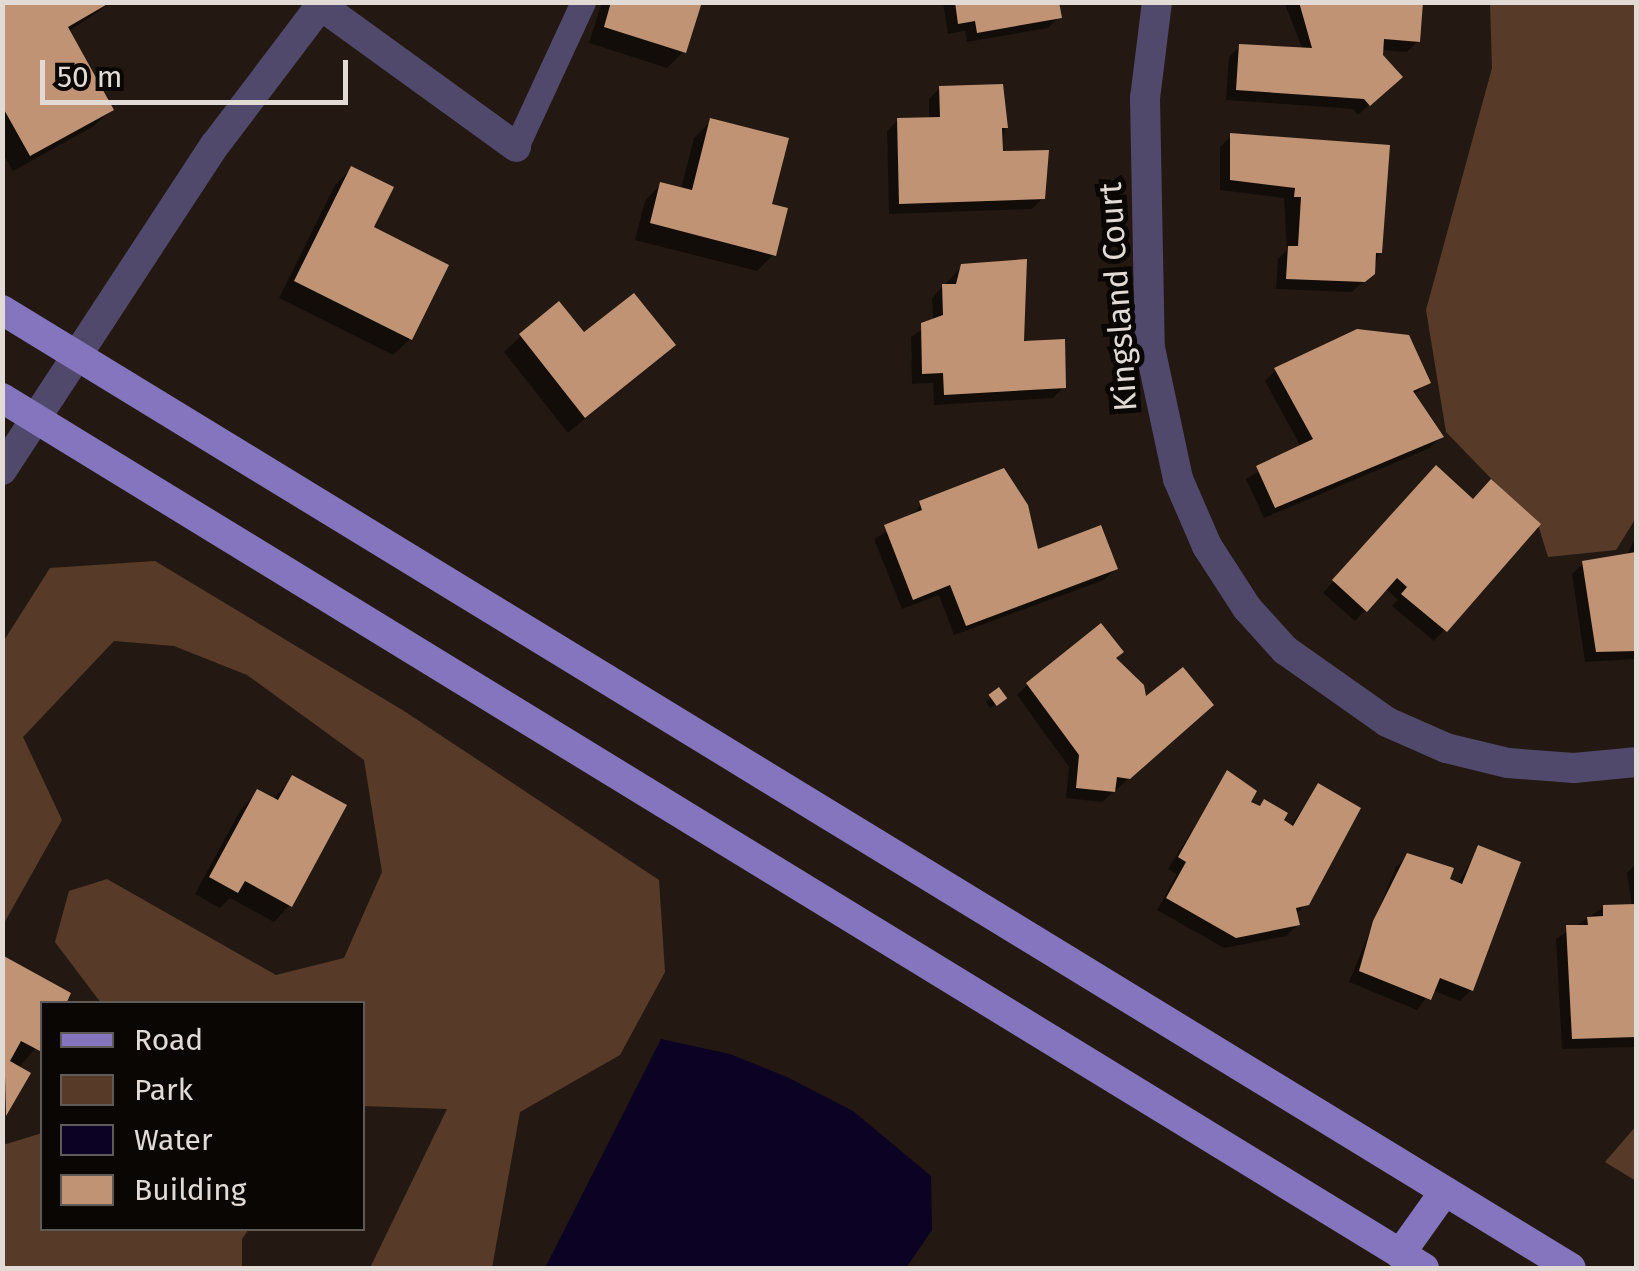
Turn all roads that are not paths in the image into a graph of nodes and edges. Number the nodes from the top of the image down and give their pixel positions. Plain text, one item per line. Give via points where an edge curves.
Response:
1 (583, 2) edge
2 (1157, 2) edge
3 (320, 4) edge
4 (516, 147) joint
5 (2, 310) edge
6 (76, 354) junction
7 (2, 398) edge
8 (34, 418) junction
9 (2, 470) edge
10 (1636, 762) edge
11 (1445, 1190) junction
12 (1412, 1261) edge
13 (1571, 1268) edge

1 - 4 lane
2 - 10 street, Kingsland Court via 1144,116 1150,348 1178,479 1207,546 1247,608 1285,650 1387,722 1446,748 1508,763 1574,768
3 - 4 street
3 - 6 street via 215,145
5 - 6 main road
6 - 8 street
6 - 11 main road
7 - 8 main road
8 - 9 street
8 - 12 main road
11 - 12 main road
11 - 13 main road

